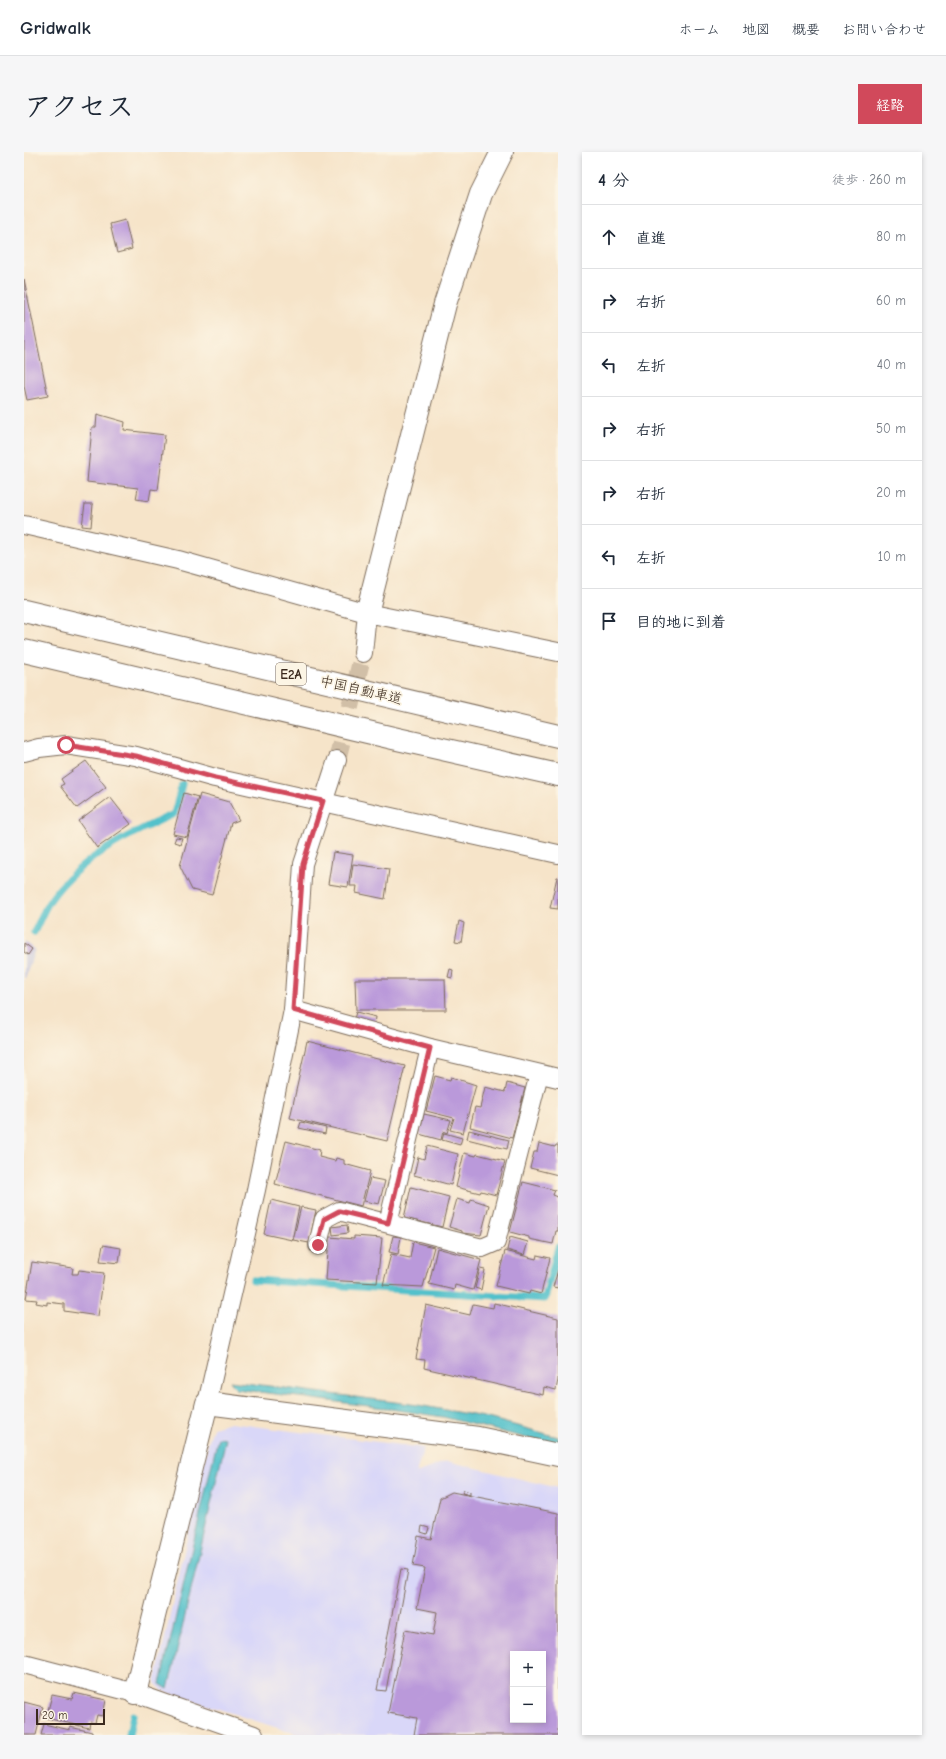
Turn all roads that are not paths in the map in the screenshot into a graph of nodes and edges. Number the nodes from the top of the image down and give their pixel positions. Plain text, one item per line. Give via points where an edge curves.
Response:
1 (502, 152) edge
2 (24, 525) edge
3 (24, 611) edge
4 (367, 613) junction
5 (24, 650) edge
6 (558, 652) edge
7 (363, 654) tunnel mouth
8 (558, 736) edge
9 (24, 752) edge
10 (337, 760) tunnel mouth
11 (558, 774) edge
12 (323, 801) junction
13 (558, 854) edge
14 (293, 1010) junction
15 (430, 1048) junction
16 (539, 1074) junction
17 (558, 1078) edge
18 (388, 1223) junction
19 (318, 1245) dead end
20 (207, 1403) junction
21 (558, 1455) edge
22 (24, 1664) edge
23 (135, 1693) junction
24 (254, 1735) edge

1 - 4 main road via 481,194 445,304
2 - 4 street via 178,560
3 - 8 main road, 中国自動車道 / E2A
4 - 6 street
4 - 7 street
5 - 11 main road via 393,738
9 - 12 street via 66,745 136,756 215,778
10 - 12 street
12 - 13 street
12 - 14 street via 303,864
14 - 15 street
14 - 20 street via 256,1190
15 - 16 street
15 - 18 street
16 - 17 street
16 - 18 street via 496,1242 482,1248
18 - 19 street via 339,1211 324,1219
20 - 21 main road via 478,1438
20 - 23 main road
22 - 23 street
23 - 24 street

